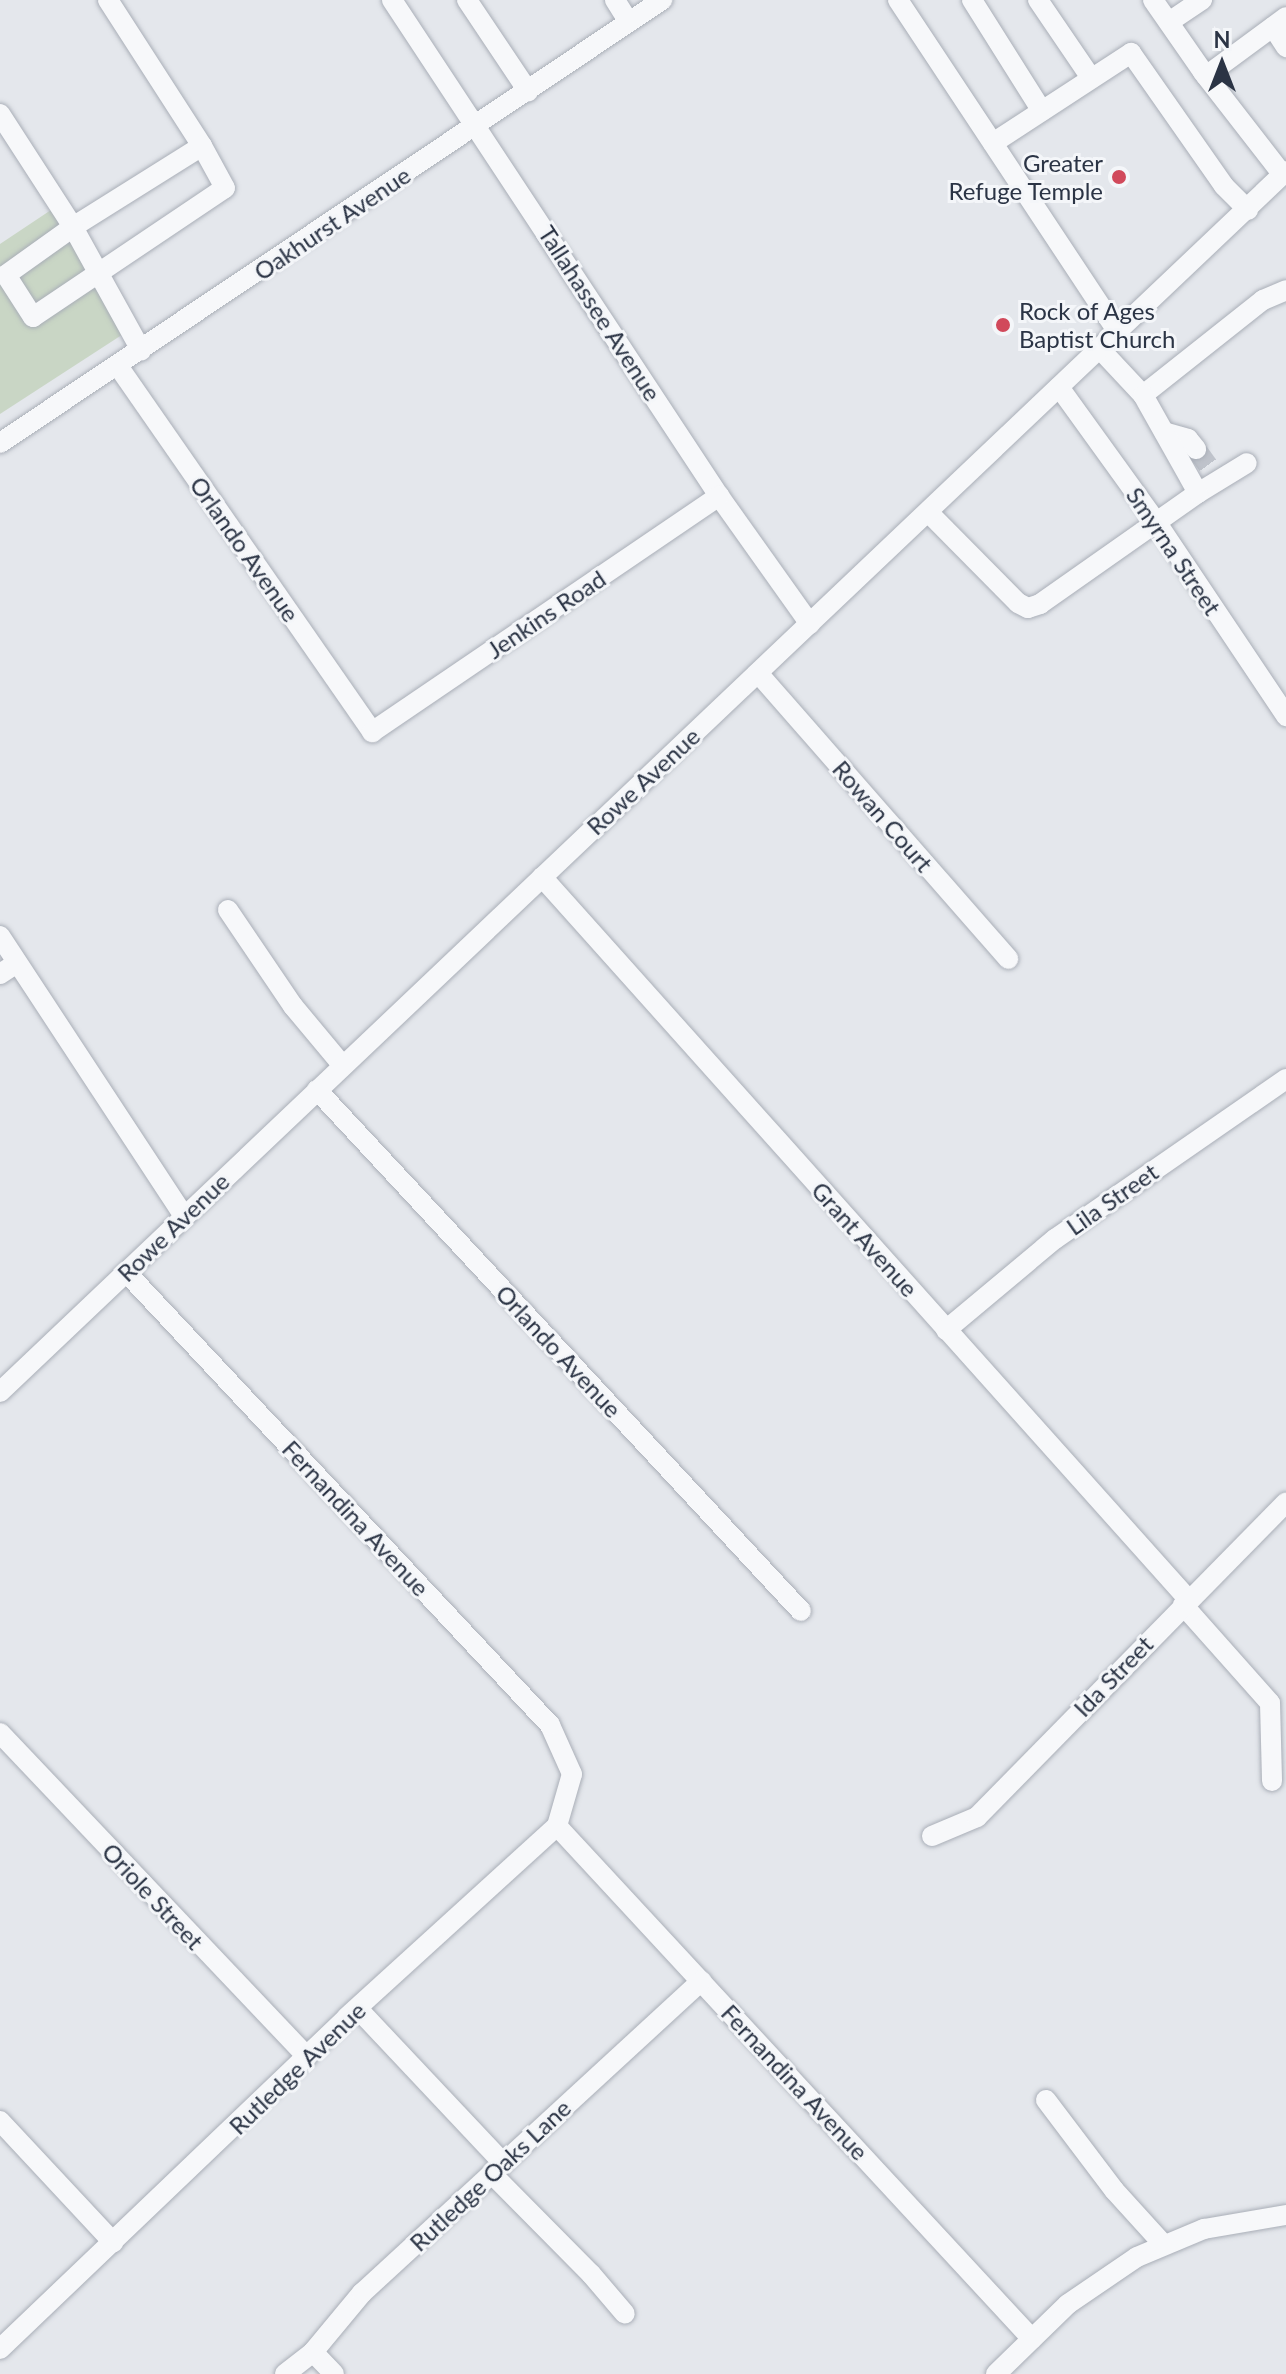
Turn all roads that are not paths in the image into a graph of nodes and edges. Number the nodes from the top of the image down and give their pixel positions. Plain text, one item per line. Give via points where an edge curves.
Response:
1 (108, 0) edge
2 (392, 0) edge
3 (467, 0) edge
4 (615, 0) edge
5 (662, 0) edge
6 (898, 0) edge
7 (972, 0) edge
8 (1038, 0) edge
9 (1153, 0) edge
10 (1202, 0) edge
11 (629, 22) junction
12 (1169, 22) junction
13 (1279, 22) edge
14 (1286, 47) edge
15 (1206, 76) junction
16 (1091, 78) junction
17 (528, 91) junction
18 (1042, 111) junction
19 (0, 114) edge
20 (477, 125) junction
21 (993, 143) junction
22 (202, 146) junction
23 (1284, 172) edge
24 (1248, 210) junction
25 (73, 227) junction
26 (98, 272) junction
27 (1286, 290) edge
28 (1117, 331) junction
29 (1099, 348) junction
30 (141, 350) junction
31 (118, 366) junction
32 (1059, 387) junction
33 (1143, 395) junction
34 (1164, 432) junction
35 (0, 443) edge
36 (1196, 449) tunnel mouth
37 (1247, 463) dead end
38 (1198, 493) junction
39 (719, 496) junction
40 (928, 512) junction
41 (1155, 520) junction
42 (810, 624) junction
43 (758, 673) junction
44 (1286, 716) edge
45 (372, 732) joint
46 (542, 877) junction
47 (228, 910) dead end
48 (0, 936) edge
49 (1008, 959) dead end
50 (9, 968) edge
51 (343, 1066) junction
52 (1286, 1079) edge
53 (317, 1090) junction
54 (184, 1216) junction
55 (126, 1272) junction
56 (946, 1330) junction
57 (0, 1392) edge
58 (1286, 1503) edge
59 (1186, 1602) junction
60 (801, 1611) dead end
61 (0, 1733) edge
62 (1272, 1781) dead end
63 (557, 1826) junction
64 (932, 1836) dead end
65 (701, 1981) junction
66 (358, 2009) junction
67 (307, 2057) junction
68 (1046, 2100) dead end
69 (0, 2121) edge
70 (497, 2168) junction
71 (1286, 2215) edge
72 (113, 2242) junction
73 (1163, 2244) junction
74 (625, 2314) dead end
75 (1032, 2339) junction
76 (0, 2349) edge
77 (313, 2352) junction
78 (285, 2374) edge
79 (334, 2374) edge
80 (996, 2374) edge

1 - 22 street
2 - 20 street, Tallahassee Avenue
3 - 17 street
4 - 11 street
5 - 11 street, Oakhurst Avenue
6 - 21 street
7 - 18 street
8 - 16 street
9 - 12 street
10 - 12 street
11 - 17 street, Oakhurst Avenue
12 - 15 street
13 - 14 street
13 - 15 street
15 - 23 street
16 - 18 street
16 - 24 street via 1131,53 1224,186
17 - 20 street, Oakhurst Avenue
18 - 21 street
19 - 25 street
20 - 30 street, Oakhurst Avenue
20 - 39 street, Tallahassee Avenue
21 - 28 street
22 - 25 street
22 - 26 street via 225,188
23 - 24 street, Rowe Avenue
24 - 28 street, Rowe Avenue
25 - 26 street
25 - 26 street via 6,275 33,317
26 - 30 street
27 - 33 street via 1263,300
28 - 29 street, Rowe Avenue
29 - 32 street, Rowe Avenue
29 - 33 street
30 - 31 street, Oakhurst Avenue
31 - 35 street, Oakhurst Avenue
31 - 45 street, Orlando Avenue
32 - 40 street, Rowe Avenue
32 - 41 street, Smyrna Street
33 - 34 street
34 - 36 street via 1188,439
34 - 38 street
37 - 38 street via 1216,476
38 - 41 street
39 - 42 street, Tallahassee Avenue
39 - 45 street, Jenkins Road
40 - 41 street via 1028,608
40 - 42 street, Rowe Avenue
41 - 44 street, Smyrna Street
42 - 43 street, Rowe Avenue
43 - 46 street, Rowe Avenue
43 - 49 street, Rowan Court
46 - 51 street, Rowe Avenue
46 - 56 street, Grant Avenue
47 - 51 street via 293,1006
48 - 50 street
50 - 54 street
51 - 53 street, Rowe Avenue
52 - 56 street, Lila Street via 1068,1230
53 - 54 street, Rowe Avenue
53 - 60 street, Orlando Avenue
54 - 55 street, Rowe Avenue
55 - 57 street, Rowe Avenue
55 - 63 street, Fernandina Avenue via 550,1725 572,1774
56 - 59 street, Grant Avenue
58 - 59 street, Ida Street
59 - 62 street, Grant Avenue via 1270,1703
59 - 64 street, Ida Street via 977,1817
61 - 67 street, Oriole Street
63 - 65 street, Fernandina Avenue
63 - 66 street, Rutledge Avenue
65 - 70 street, Rutledge Oaks Lane
65 - 75 street, Fernandina Avenue
66 - 67 street, Rutledge Avenue
66 - 70 street
67 - 72 street, Rutledge Avenue
68 - 73 street
69 - 72 street
70 - 74 street
70 - 77 street, Rutledge Oaks Lane via 362,2293
71 - 73 street via 1204,2229
72 - 76 street, Rutledge Avenue
73 - 75 street via 1090,2286
75 - 80 street
77 - 78 street, Rutledge Oaks Lane
77 - 79 street

